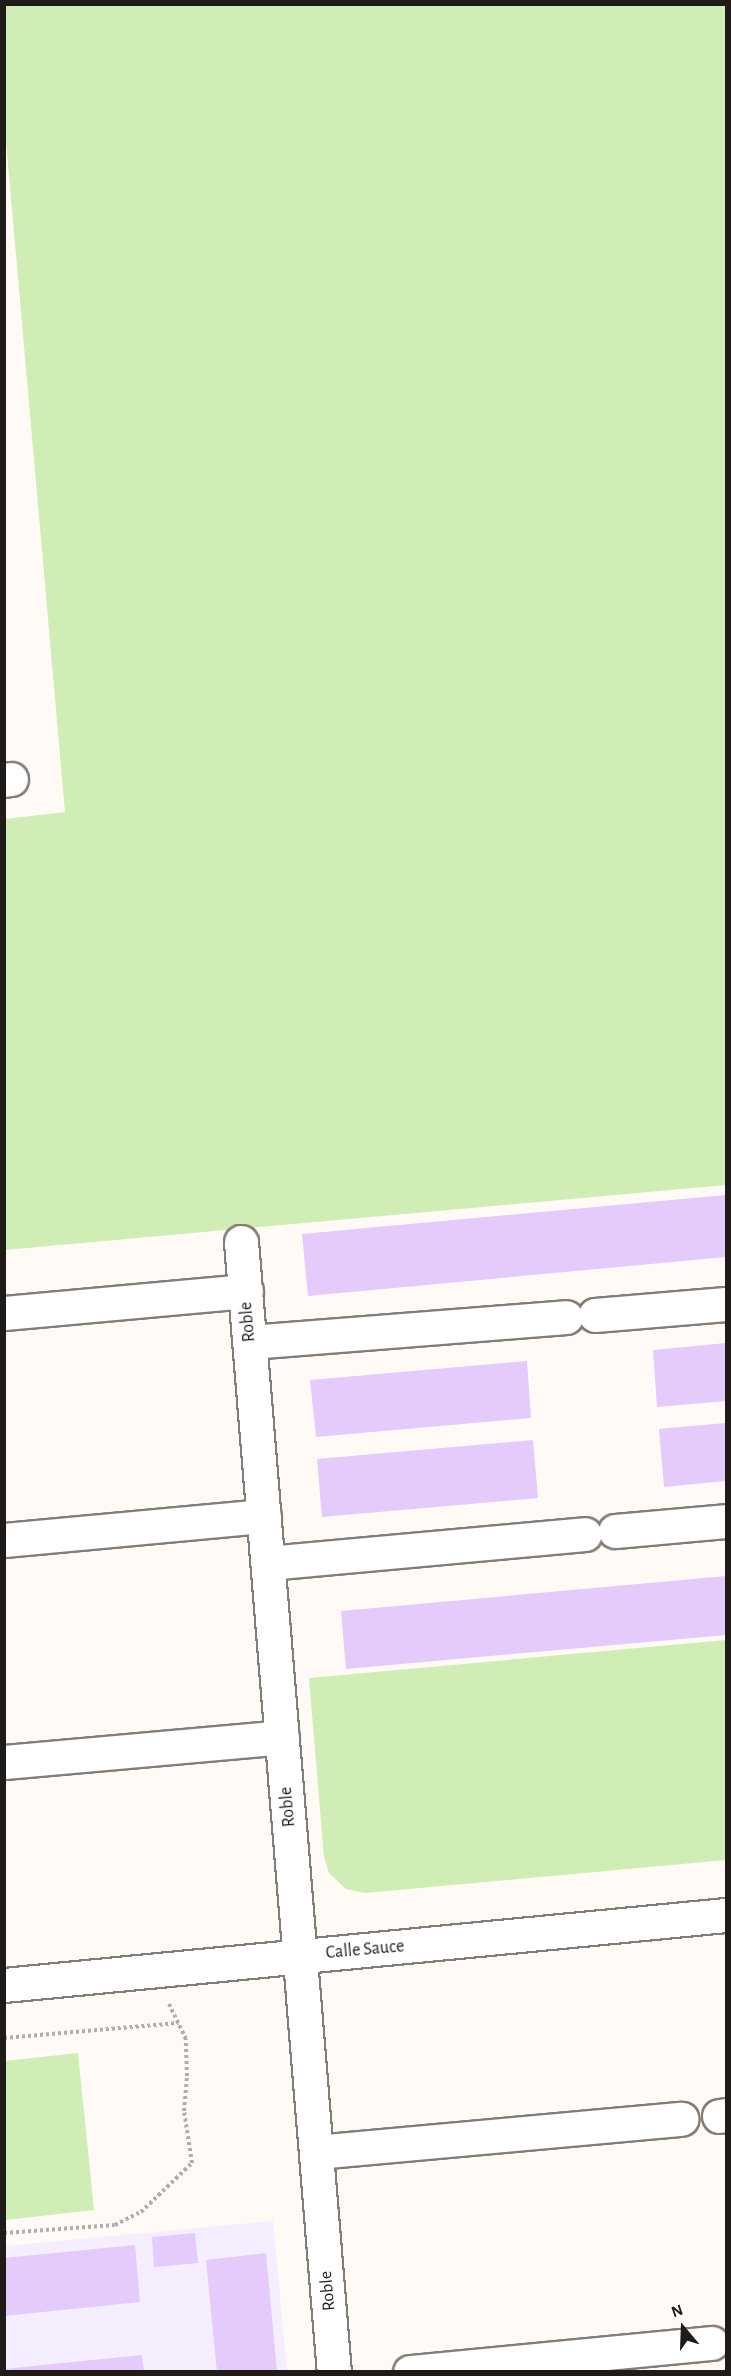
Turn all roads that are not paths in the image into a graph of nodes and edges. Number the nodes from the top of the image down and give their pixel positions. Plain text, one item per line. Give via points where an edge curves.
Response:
1 (242, 1242) dead end
2 (246, 1291) junction
3 (726, 1304) edge
4 (4, 1313) edge
5 (250, 1342) junction
6 (264, 1516) junction
7 (726, 1521) edge
8 (4, 1540) edge
9 (268, 1563) junction
10 (282, 1737) junction
11 (4, 1762) edge
12 (726, 1915) edge
13 (300, 1956) junction
14 (4, 1985) edge
15 (682, 2119) dead end
16 (316, 2151) junction
17 (712, 2343) dead end
18 (334, 2372) edge
19 (410, 2372) edge

1 - 2 street, Roble
2 - 4 street
2 - 5 street, Roble
3 - 5 street
5 - 6 street, Roble
6 - 8 street
6 - 9 street, Roble
7 - 9 street
9 - 10 street, Roble
10 - 11 street
10 - 13 street, Roble
12 - 13 street, Calle Sauce
13 - 14 street, Calle Sauce
13 - 16 street, Roble
15 - 16 street
16 - 18 street, Roble
17 - 19 street

